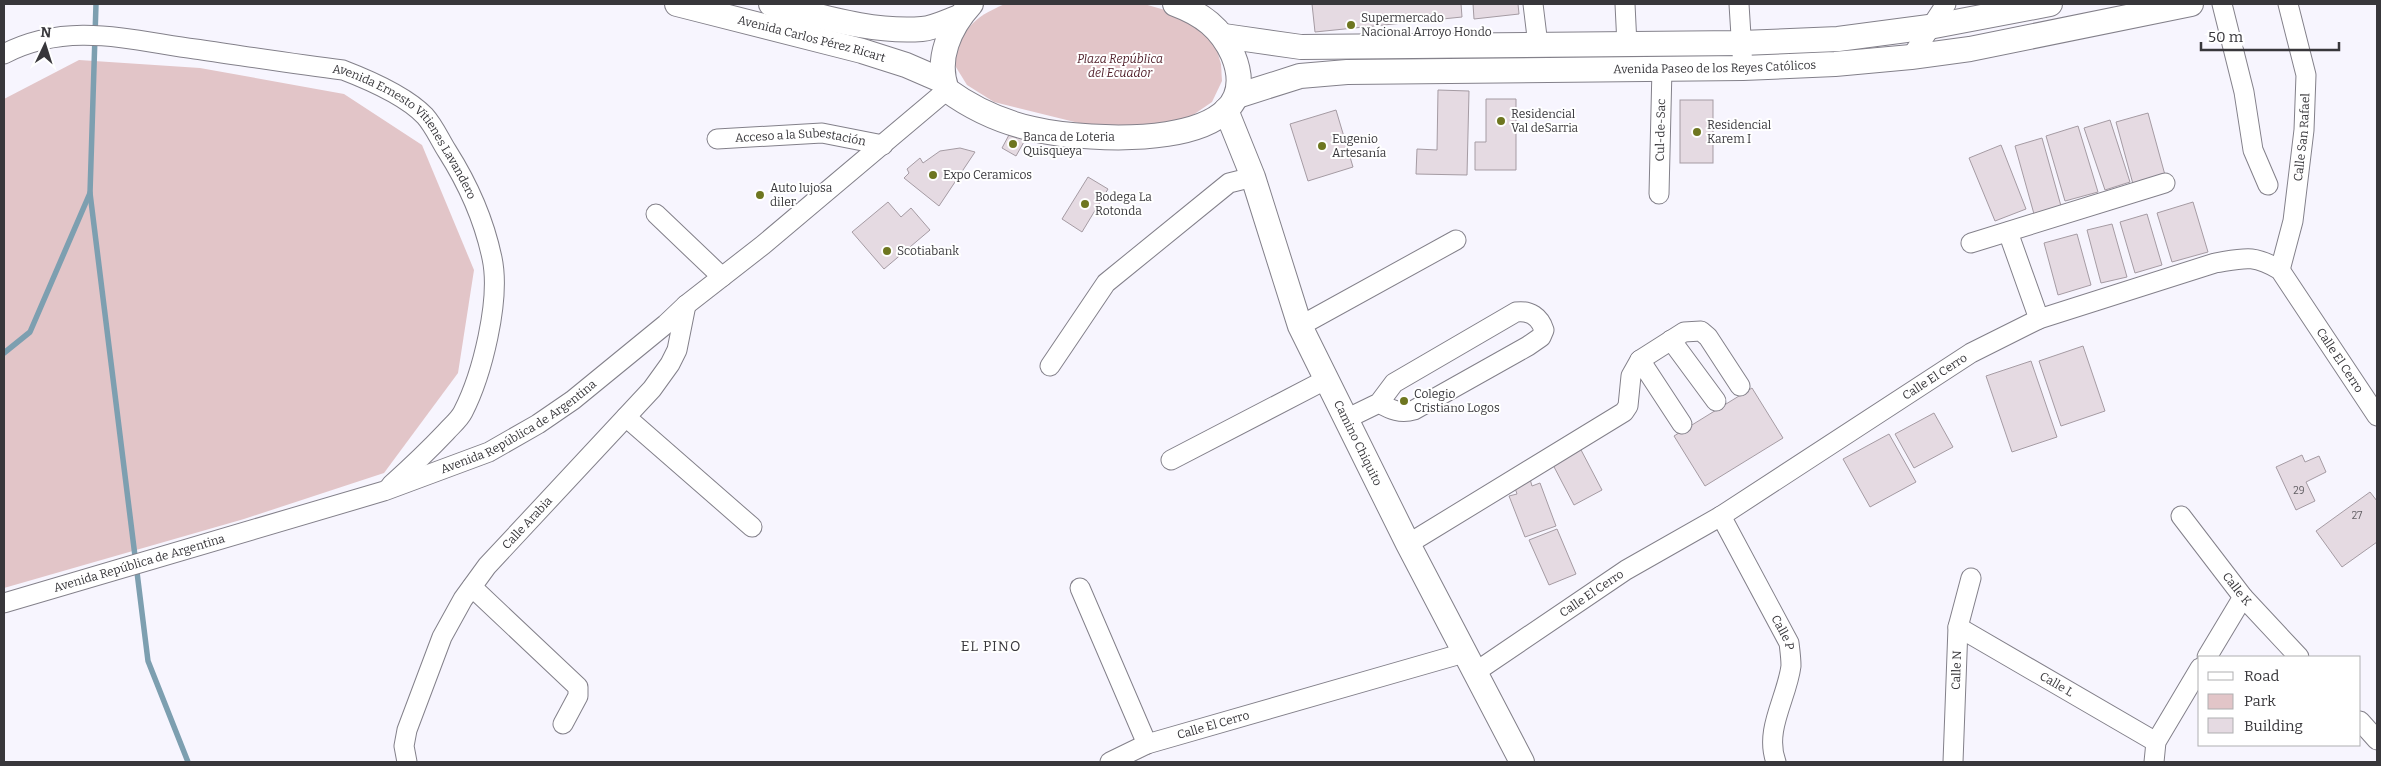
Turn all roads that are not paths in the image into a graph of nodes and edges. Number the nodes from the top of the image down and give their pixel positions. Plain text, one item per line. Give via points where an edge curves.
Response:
1 (677, 4) edge
2 (771, 4) edge
3 (1175, 4) edge
4 (1216, 4) edge
5 (1533, 4) edge
6 (1625, 4) edge
7 (1739, 4) edge
8 (1946, 4) edge
9 (2050, 4) edge
10 (2191, 4) edge
11 (2222, 4) edge
12 (2288, 4) edge
13 (965, 10) edge
14 (1929, 28) junction
15 (1221, 33) junction
16 (1741, 43) junction
17 (1538, 45) junction
18 (1627, 45) junction
19 (4, 54) edge
20 (1911, 57) junction
21 (1662, 68) junction
22 (1743, 68) junction
23 (945, 86) junction
24 (1231, 103) junction
25 (717, 139) dead end
26 (882, 145) junction
27 (1253, 177) junction
28 (2165, 183) dead end
29 (2268, 184) dead end
30 (1659, 194) dead end
31 (656, 214) dead end
32 (2008, 232) junction
33 (1456, 240) dead end
34 (1971, 243) dead end
35 (2280, 270) junction
36 (722, 277) junction
37 (686, 305) junction
38 (2039, 319) junction
39 (1300, 326) junction
40 (1671, 340) junction
41 (1640, 360) junction
42 (1050, 366) dead end
43 (1327, 379) junction
44 (1740, 386) dead end
45 (1716, 401) dead end
46 (1379, 403) junction
47 (2377, 416) edge
48 (626, 417) junction
49 (1346, 419) junction
50 (1682, 424) dead end
51 (1171, 460) dead end
52 (384, 491) junction
53 (1721, 516) junction
54 (2181, 516) dead end
55 (752, 527) dead end
56 (1408, 544) junction
57 (1970, 578) dead end
58 (472, 587) junction
59 (1080, 588) dead end
60 (2243, 597) junction
61 (4, 604) edge
62 (1958, 627) junction
63 (2207, 656) edge
64 (2298, 656) edge
65 (1469, 663) junction
66 (2198, 671) edge
67 (2361, 723) edge
68 (563, 724) dead end
69 (2377, 740) edge
70 (2156, 742) junction
71 (1147, 744) junction
72 (1121, 760) edge
73 (408, 762) edge
74 (1522, 762) edge
75 (1776, 762) edge
76 (1953, 762) edge
77 (2154, 762) edge

1 - 23 main road, Avenida Carlos Pérez Ricart via 862,51 906,65
2 - 13 main road, Avenida Carlos Pérez Ricart via 838,21 883,28 924,29
3 - 15 main road via 1206,19
4 - 15 main road
5 - 17 street
6 - 18 street
7 - 16 street
8 - 14 street
9 - 14 main road, Avenida Paseo de los Reyes Católicos
10 - 20 main road, Avenida Paseo de los Reyes Católicos via 1970,49
11 - 29 street via 2244,92 2253,150
12 - 35 street, Calle San Rafael via 2306,76 2304,130 2293,221
13 - 23 main road via 948,37 944,54
14 - 16 main road, Avenida Paseo de los Reyes Católicos via 1838,38
14 - 20 street
15 - 17 main road, Avenida Paseo de los Reyes Católicos via 1301,48
15 - 24 main road via 1234,57 1238,77
16 - 18 main road, Avenida Paseo de los Reyes Católicos
16 - 22 street
17 - 18 main road, Avenida Paseo de los Reyes Católicos
19 - 52 street, Avenida Ernesto Vitienes Lavandero via 34,42 72,35 120,36 343,70 366,78 426,117 460,170 475,203 493,260 491,322 477,379 462,414 425,455
20 - 22 main road, Avenida Paseo de los Reyes Católicos
21 - 22 main road, Avenida Paseo de los Reyes Católicos
21 - 24 main road, Avenida Paseo de los Reyes Católicos via 1347,72 1300,76
21 - 30 street, Cul-de-Sac
23 - 24 main road via 965,103 1009,122 1062,135 1105,139 1149,138 1182,132 1210,121
23 - 26 street, Avenida República de Argentina
24 - 27 main road, Camino Chiquito
25 - 26 street, Acceso a la Subestación via 822,133
26 - 36 street, Avenida República de Argentina via 764,246
27 - 39 main road, Camino Chiquito
27 - 42 street via 1229,183 1106,283
28 - 32 street
31 - 36 street
32 - 34 street
32 - 38 street
33 - 39 street
35 - 38 street, Calle El Cerro via 2263,260 2244,258 2215,263
35 - 47 street, Calle El Cerro
36 - 37 street, Avenida República de Argentina
37 - 48 street, Calle Arabia via 677,350 670,364
37 - 52 street, Avenida República de Argentina via 638,347 538,424 489,452
38 - 53 street, Calle El Cerro via 1971,352
39 - 43 main road, Camino Chiquito
40 - 41 street
40 - 44 street via 1684,332 1701,331
40 - 45 street
41 - 50 street
41 - 56 street via 1630,376 1630,394 1624,412
43 - 49 main road, Camino Chiquito
43 - 51 street
46 - 46 street via 1405,413 1414,410 1528,346 1541,336 1544,330 1541,321 1530,313 1516,312 1394,383
46 - 49 street
48 - 55 street
48 - 58 street, Calle Arabia via 487,566
49 - 56 main road, Camino Chiquito
52 - 61 street, Avenida República de Argentina
53 - 65 street, Calle El Cerro
53 - 75 street, Calle P via 1788,643 1791,666 1772,738
54 - 60 street, Calle K
56 - 65 main road, Camino Chiquito
57 - 62 street, Calle N
58 - 68 street via 578,686 578,696
58 - 73 street, Calle Arabia via 442,638 407,730 404,746
59 - 71 street
60 - 63 street
60 - 64 street, Calle K
62 - 70 street, Calle L
62 - 76 street, Calle N
65 - 71 street, Calle El Cerro
65 - 74 main road, Camino Chiquito
66 - 70 street
67 - 69 street
70 - 77 street
71 - 72 street, Calle El Cerro

